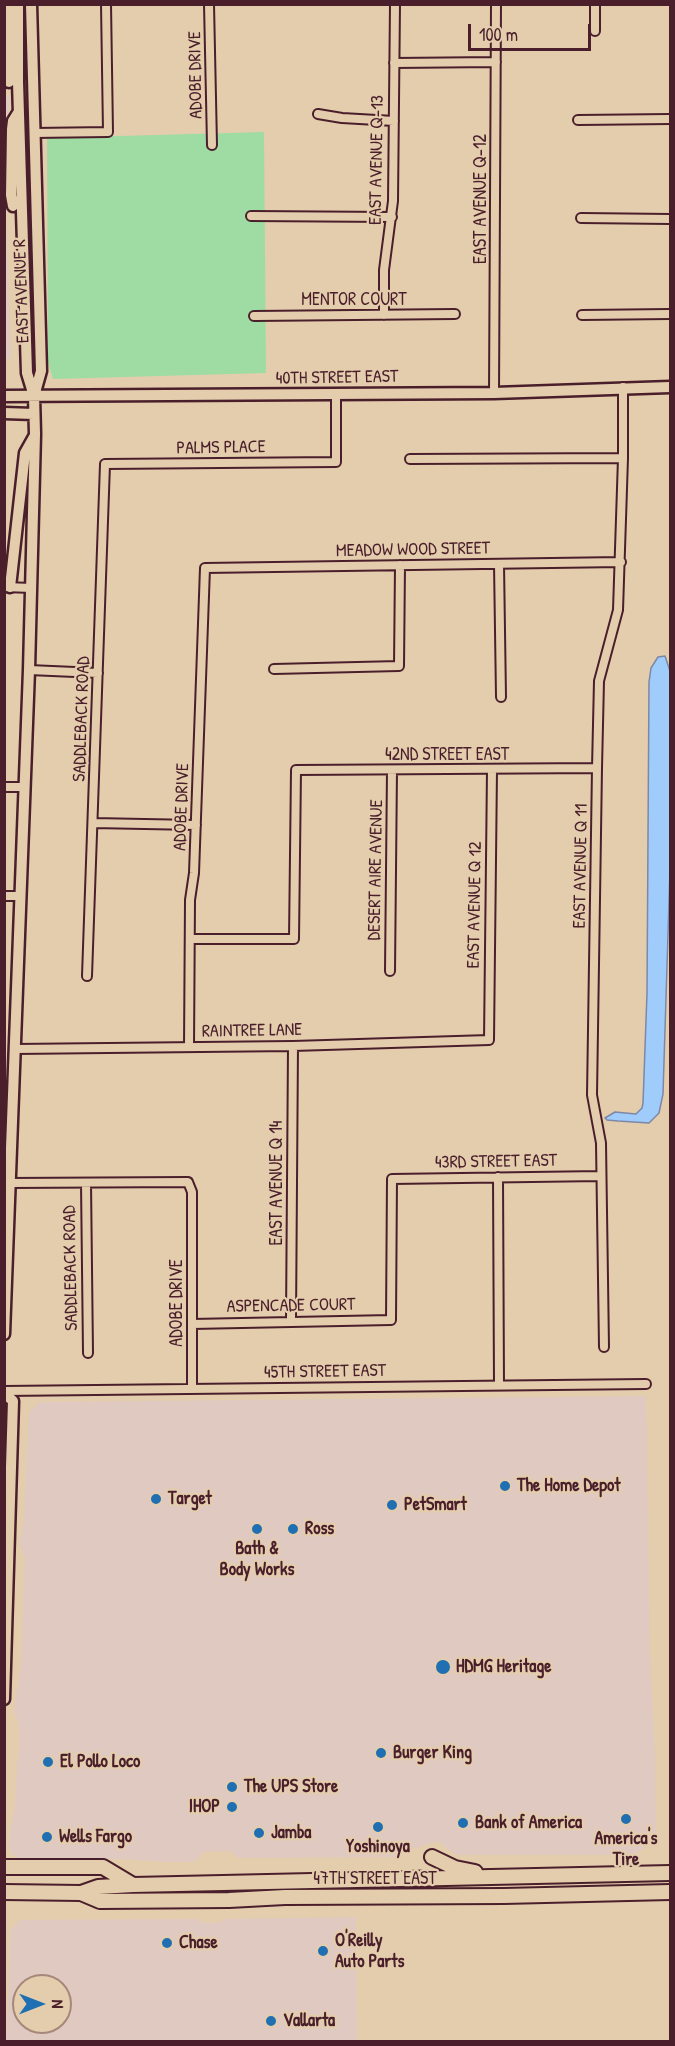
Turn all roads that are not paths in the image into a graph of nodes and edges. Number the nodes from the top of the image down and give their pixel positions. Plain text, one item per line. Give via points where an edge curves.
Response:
1 (10, 4) edge
2 (18, 4) edge
3 (31, 4) edge
4 (106, 4) edge
5 (209, 4) edge
6 (395, 4) edge
7 (496, 4) edge
8 (595, 4) edge
9 (595, 31) dead end
10 (495, 62) junction
11 (394, 63) junction
12 (14, 82) junction
13 (20, 110) junction
14 (318, 114) dead end
15 (670, 119) edge
16 (578, 120) dead end
17 (394, 121) junction
18 (34, 133) junction
19 (212, 146) dead end
20 (13, 206) dead end
21 (36, 208) junction
22 (251, 216) dead end
23 (392, 217) junction
24 (581, 218) dead end
25 (670, 219) edge
26 (455, 314) dead end
27 (670, 314) edge
28 (384, 315) junction
29 (582, 315) dead end
30 (254, 316) dead end
31 (623, 387) junction
32 (670, 387) edge
33 (494, 393) junction
34 (336, 395) junction
35 (4, 396) edge
36 (34, 396) junction
37 (4, 412) edge
38 (34, 414) junction
39 (35, 434) junction
40 (623, 458) junction
41 (410, 459) dead end
42 (105, 464) joint
43 (621, 562) junction
44 (499, 564) junction
45 (400, 565) junction
46 (205, 568) joint
47 (7, 587) edge
48 (32, 588) junction
49 (274, 669) dead end
50 (29, 670) junction
51 (98, 673) junction
52 (501, 696) dead end
53 (597, 768) junction
54 (392, 770) junction
55 (492, 770) junction
56 (4, 787) edge
57 (24, 787) junction
58 (93, 823) junction
59 (196, 825) junction
60 (4, 896) edge
61 (20, 896) junction
62 (190, 939) junction
63 (390, 971) dead end
64 (87, 976) dead end
65 (489, 1040) joint
66 (293, 1046) junction
67 (189, 1047) junction
68 (15, 1049) junction
69 (601, 1176) junction
70 (498, 1177) junction
71 (9, 1183) junction
72 (86, 1183) junction
73 (291, 1320) junction
74 (392, 1320) joint
75 (192, 1324) junction
76 (4, 1334) edge
77 (604, 1347) dead end
78 (87, 1353) dead end
79 (646, 1384) dead end
80 (500, 1385) junction
81 (192, 1389) junction
82 (4, 1392) edge
83 (6, 1569) edge
84 (4, 1699) edge
85 (432, 1857) dead end
86 (4, 1867) edge
87 (670, 1873) edge
88 (566, 1876) junction
89 (372, 1880) junction
90 (133, 1885) junction
91 (4, 1892) edge
92 (670, 1892) edge
93 (81, 1893) junction
94 (211, 1900) junction

1 - 12 main road
2 - 12 main road, EAST AVENUE R
3 - 18 main road, EAST AVENUE R
4 - 18 street via 108,132
5 - 19 street, ADOBE DRIVE
6 - 11 street, EAST AVENUE Q-13
7 - 10 street, EAST AVENUE Q-12
8 - 9 street
10 - 11 street
10 - 33 street, EAST AVENUE Q-12
11 - 17 street, EAST AVENUE Q-13
12 - 13 main road, EAST AVENUE R
12 - 21 main road via 26,97 29,192
13 - 20 main road via 12,129
13 - 36 main road, EAST AVENUE R via 27,373
14 - 17 street
15 - 16 street
17 - 23 street, EAST AVENUE Q-13
18 - 21 main road, EAST AVENUE R
21 - 36 main road, EAST AVENUE R via 41,371
22 - 23 street
23 - 28 street, EAST AVENUE Q-13 via 384,270
24 - 25 street
26 - 28 street, MENTOR COURT
27 - 29 street
28 - 30 street, MENTOR COURT
31 - 32 main road, 40TH STREET EAST
31 - 33 main road, 40TH STREET EAST
31 - 40 street, EAST AVENUE Q 11
33 - 34 main road, 40TH STREET EAST
34 - 36 main road, 40TH STREET EAST
34 - 42 street, PALMS PLACE via 336,462
35 - 36 main road, 40TH STREET EAST
36 - 38 main road, EAST AVENUE R
37 - 38 main road
38 - 39 main road, EAST AVENUE R
39 - 47 main road via 26,453
39 - 48 main road, EAST AVENUE R
40 - 41 street
40 - 43 street, EAST AVENUE Q 11
42 - 51 street, SADDLEBACK ROAD
43 - 44 street, MEADOW WOOD STREET
43 - 53 street, EAST AVENUE Q 11 via 618,610 599,681
44 - 45 street, MEADOW WOOD STREET
44 - 52 street
45 - 46 street, MEADOW WOOD STREET
45 - 49 street via 399,666
46 - 59 street, ADOBE DRIVE
47 - 48 street
48 - 50 main road, EAST AVENUE R
50 - 51 street
50 - 57 main road, EAST AVENUE R
51 - 58 street, SADDLEBACK ROAD
53 - 55 street, 42ND STREET EAST
53 - 69 street, EAST AVENUE Q 11 via 592,1095 601,1143
54 - 55 street, 42ND STREET EAST
54 - 62 street, 42ND STREET EAST via 296,770 294,939
54 - 63 street, DESERT AIRE AVENUE
55 - 65 street, EAST AVENUE Q 12
56 - 57 street
57 - 61 main road, EAST AVENUE R
58 - 59 street
58 - 64 street, SADDLEBACK ROAD
59 - 62 street, ADOBE DRIVE
60 - 61 street
61 - 68 main road, EAST AVENUE R
62 - 67 street, ADOBE DRIVE
65 - 66 street, RAINTREE LANE
66 - 67 street, RAINTREE LANE
66 - 73 street, EAST AVENUE Q 14
67 - 68 street, RAINTREE LANE
68 - 71 main road, EAST AVENUE R
69 - 70 street, 43RD STREET EAST
69 - 77 street, EAST AVENUE Q 11
70 - 74 street, 43RD STREET EAST via 392,1179
70 - 80 street
71 - 72 street
71 - 76 main road, EAST AVENUE R
72 - 75 street, ADOBE DRIVE via 188,1182 192,1192
72 - 78 street, SADDLEBACK ROAD
73 - 74 street, ASPENCADE COURT
73 - 75 street, ASPENCADE COURT
75 - 81 street, ADOBE DRIVE
79 - 80 street, 45TH STREET EAST
80 - 81 street, 45TH STREET EAST
81 - 82 street, 45TH STREET EAST
82 - 83 main road via 13,1401
83 - 84 main road
85 - 88 highway via 473,1872 553,1870
86 - 90 highway via 103,1867
87 - 88 highway, 47TH STREET EAST
88 - 89 highway, 47TH STREET EAST
89 - 90 highway, 47TH STREET EAST
89 - 94 highway via 357,1887 228,1891
90 - 93 highway, 47TH STREET EAST via 98,1887
91 - 93 highway, 47TH STREET EAST
92 - 94 highway, 47TH STREET EAST
93 - 94 highway, 47TH STREET EAST via 100,1901

